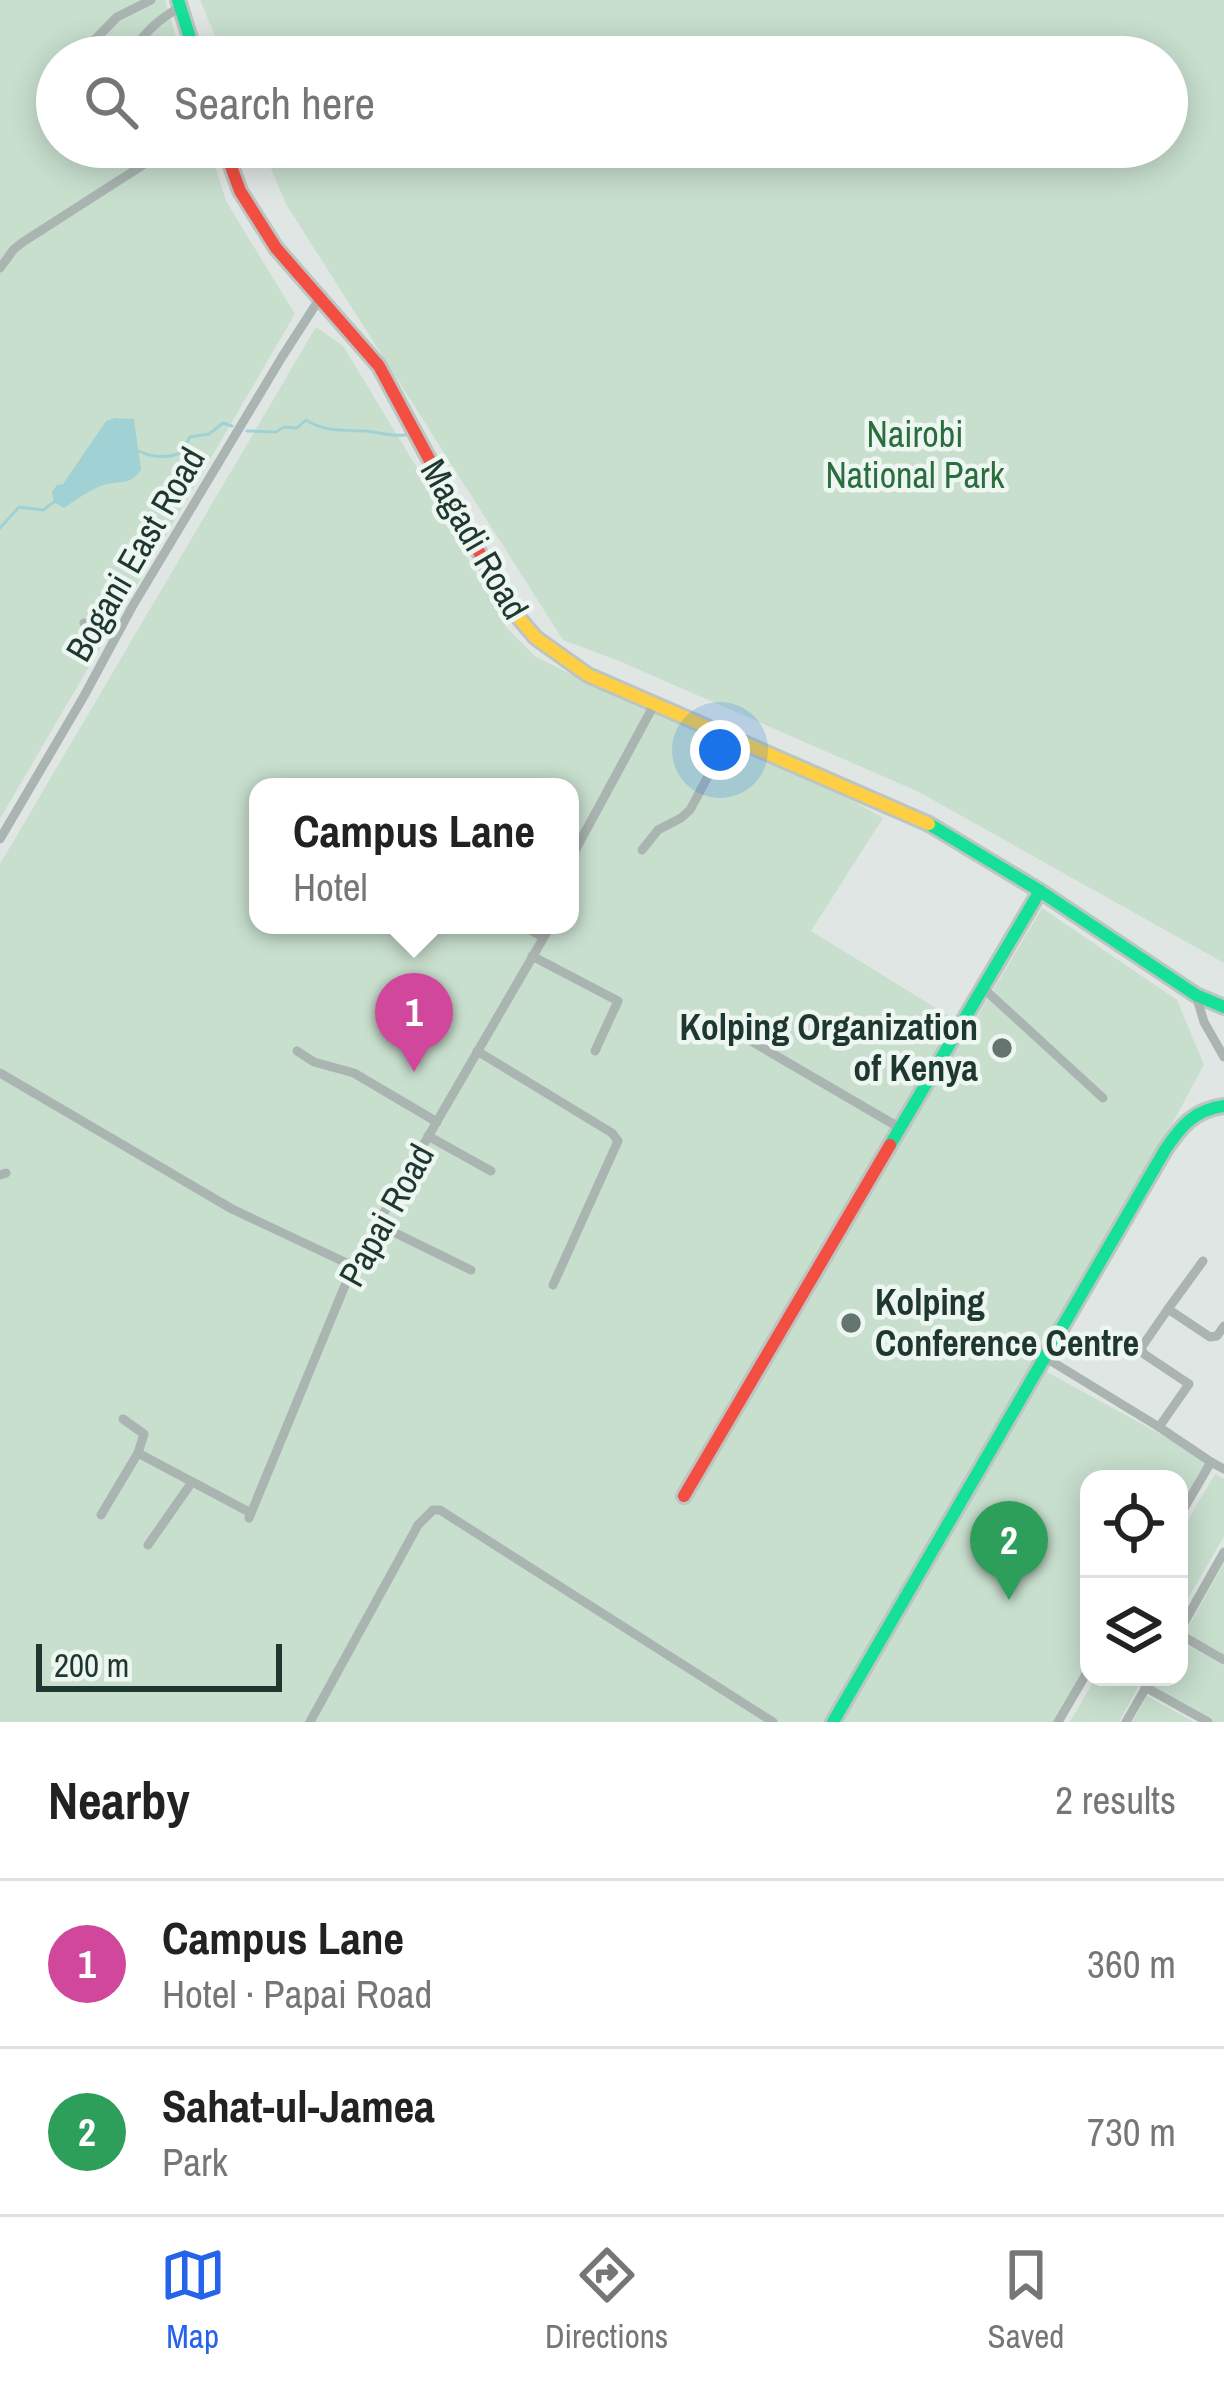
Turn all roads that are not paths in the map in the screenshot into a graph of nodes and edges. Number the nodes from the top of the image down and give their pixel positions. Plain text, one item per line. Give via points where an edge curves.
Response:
1 (151, 0) edge
2 (180, 3) edge
3 (99, 36) edge
4 (143, 36) edge
5 (190, 36) edge
6 (139, 168) edge
7 (232, 168) edge
8 (0, 268) edge
9 (320, 298) junction
10 (84, 623) dead end
11 (119, 631) junction
12 (656, 703) junction
13 (729, 737) junction
14 (0, 839) edge
15 (579, 844) edge
16 (642, 850) dead end
17 (1040, 891) junction
18 (538, 934) edge
19 (545, 934) edge
20 (543, 937) junction
21 (532, 956) junction
22 (983, 988) junction
23 (1196, 995) junction
24 (1224, 1007) edge
25 (727, 1027) dead end
26 (477, 1051) junction
27 (297, 1052) dead end
28 (595, 1052) dead end
29 (1224, 1057) edge
30 (0, 1073) edge
31 (1103, 1098) dead end
32 (1224, 1106) edge
33 (436, 1122) junction
34 (900, 1128) junction
35 (428, 1136) junction
36 (491, 1171) dead end
37 (377, 1224) junction
38 (1203, 1261) dead end
39 (353, 1266) junction
40 (471, 1270) dead end
41 (553, 1285) dead end
42 (1168, 1309) junction
43 (1224, 1326) edge
44 (1046, 1358) junction
45 (123, 1419) dead end
46 (1160, 1427) junction
47 (137, 1453) junction
48 (1211, 1462) junction
49 (1224, 1469) edge
50 (192, 1482) junction
51 (684, 1496) dead end
52 (1188, 1502) edge
53 (100, 1516) dead end
54 (148, 1545) dead end
55 (1224, 1552) edge
56 (1188, 1617) edge
57 (1188, 1638) edge
58 (1224, 1660) edge
59 (1080, 1684) edge
60 (1147, 1686) edge
61 (1155, 1686) edge
62 (310, 1722) edge
63 (773, 1722) edge
64 (832, 1722) edge
65 (1058, 1722) edge
66 (1126, 1722) edge
67 (1208, 1722) edge

1 - 3 street
2 - 4 street
2 - 5 main road
6 - 8 street via 23,242
7 - 9 main road, Magadi Road via 259,224
9 - 11 street, Bogani East Road
9 - 12 main road, Magadi Road via 379,366 519,622 588,675
10 - 11 street
11 - 14 street, Bogani East Road
12 - 13 main road, Magadi Road
12 - 15 street
13 - 16 street via 690,810
13 - 17 main road, Magadi Road via 919,818
17 - 22 main road
17 - 23 main road, Magadi Road
18 - 20 street
19 - 20 street, Papai Road
20 - 21 street, Papai Road
21 - 26 street, Papai Road
21 - 28 street via 618,1001
22 - 31 street
22 - 34 main road
23 - 24 main road, Magadi Road
23 - 29 street
25 - 34 street
26 - 33 street, Papai Road
26 - 41 street via 617,1138
27 - 33 street via 354,1073
30 - 39 street via 232,1209
32 - 44 main road via 1202,1109 1177,1132
33 - 35 street, Papai Road
34 - 51 main road
35 - 36 street
35 - 37 street, Papai Road
37 - 39 street, Papai Road
37 - 40 street
38 - 42 street
39 - 50 street, Papai Road via 250,1516
42 - 43 street via 1210,1337
42 - 46 street via 1141,1350 1189,1384
44 - 46 street
44 - 64 main road
45 - 47 street via 144,1434
46 - 48 street
47 - 50 street
47 - 53 street
48 - 49 street
48 - 52 street
50 - 54 street
55 - 56 street
57 - 58 street
59 - 65 street
60 - 66 street
61 - 67 street
62 - 63 street via 433,1510

